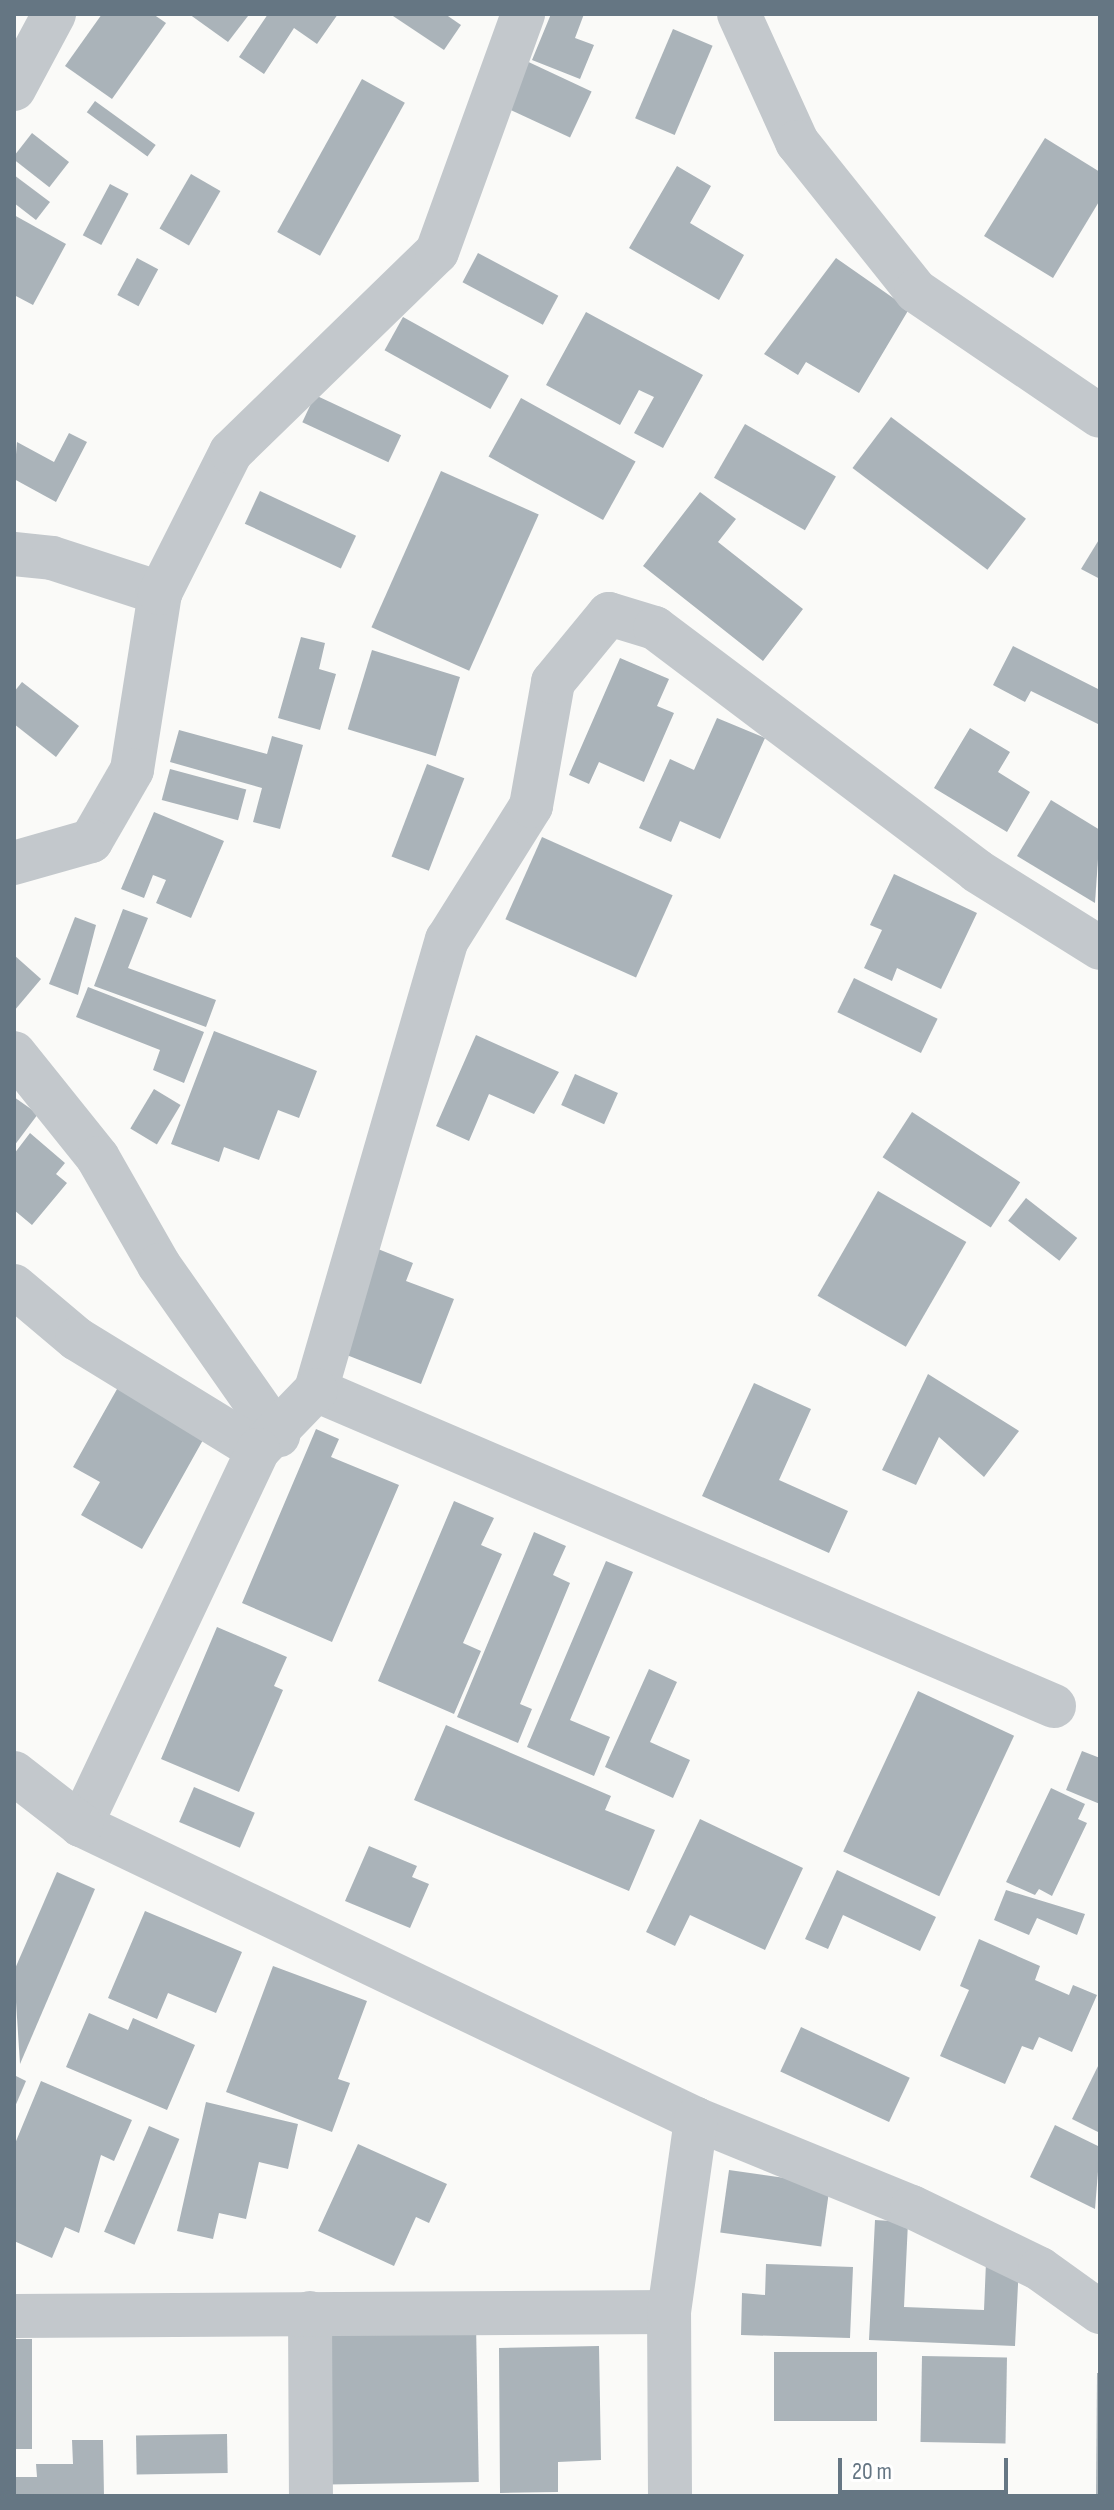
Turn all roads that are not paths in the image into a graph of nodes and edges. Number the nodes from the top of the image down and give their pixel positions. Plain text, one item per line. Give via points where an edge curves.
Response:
1 (523, 14) edge
2 (739, 14) edge
3 (54, 16) edge
4 (14, 89) edge
5 (1100, 416) edge
6 (14, 554) edge
7 (160, 593) junction
8 (14, 863) edge
9 (1100, 948) edge
10 (14, 1053) edge
11 (14, 1286) edge
12 (316, 1390) junction
13 (268, 1443) junction
14 (1054, 1706) dead end
15 (14, 1773) edge
16 (81, 1825) junction
17 (696, 2119) junction
18 (669, 2312) junction
19 (1100, 2312) edge
20 (310, 2313) junction
21 (14, 2316) edge
22 (311, 2496) edge
23 (670, 2496) edge

1 - 7 street via 437,252 231,452
2 - 5 street via 797,142 916,291
3 - 4 street
6 - 7 street via 52,558
7 - 8 street via 132,770 91,841
9 - 12 street via 977,871 655,628 609,614 553,682 531,806 447,940
10 - 13 street via 98,1158
11 - 13 street via 77,1339
12 - 13 street
12 - 14 street
13 - 16 street
15 - 16 street
16 - 17 street
17 - 18 street
17 - 19 street via 912,2207 1040,2269
18 - 20 street
18 - 23 street
20 - 21 street
20 - 22 street

